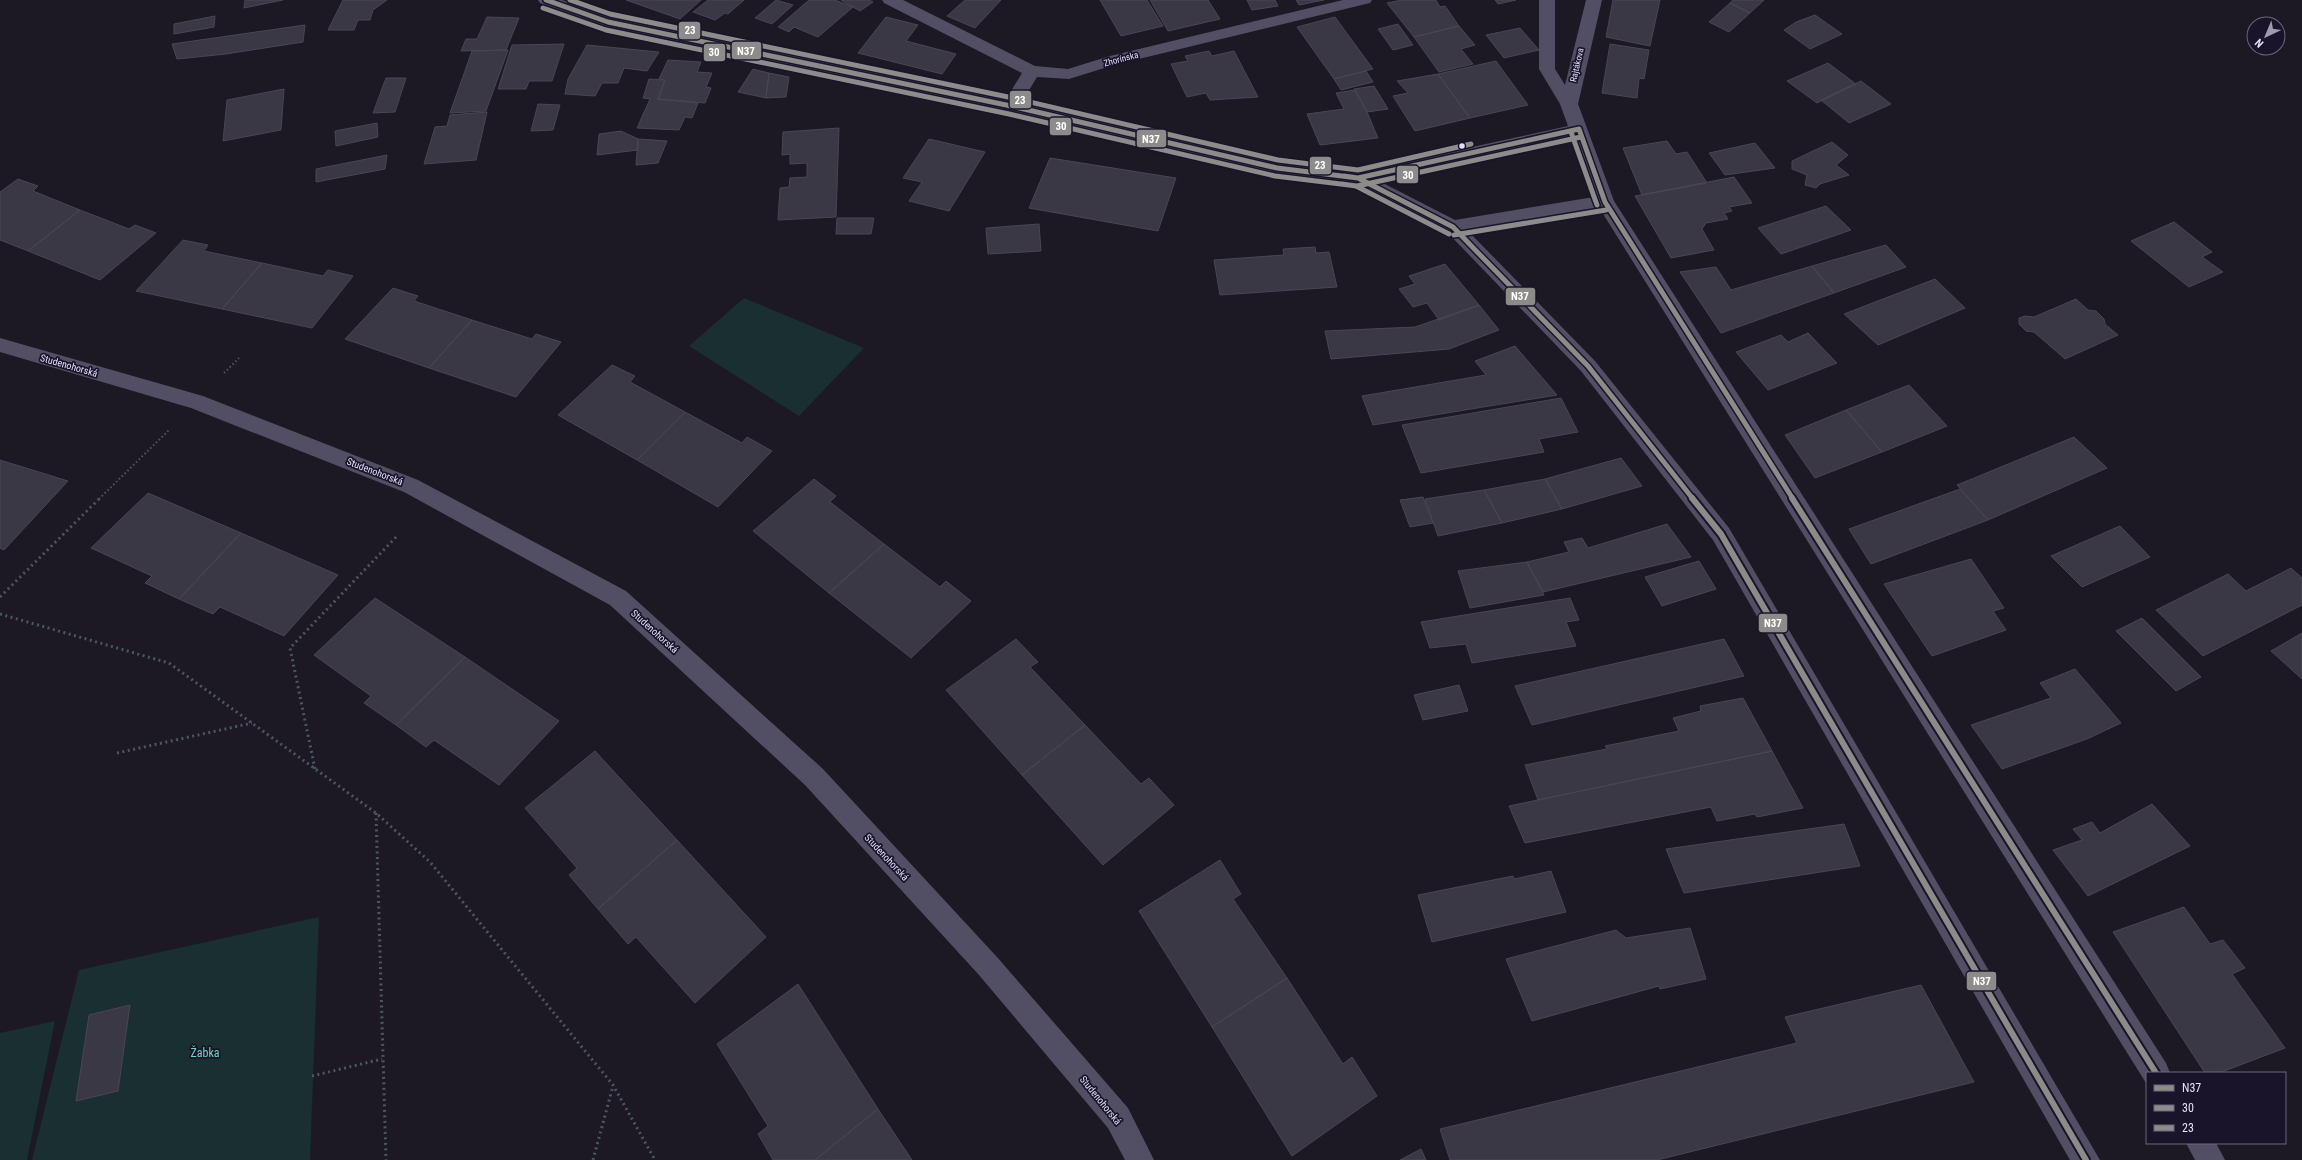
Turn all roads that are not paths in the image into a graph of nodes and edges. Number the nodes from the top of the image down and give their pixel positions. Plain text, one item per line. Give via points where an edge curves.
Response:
1 (546, 0) edge
2 (890, 0) edge
3 (1364, 0) edge
4 (1547, 0) edge
5 (1594, 0) edge
6 (1032, 71) junction
7 (1569, 104) junction
8 (1011, 106) junction
9 (1579, 129) junction
10 (1358, 178) junction
11 (1605, 202) junction
12 (1453, 227) junction
13 (0, 345) edge
14 (2155, 1072) edge
15 (2201, 1144) edge
16 (1140, 1160) edge
17 (2086, 1160) edge
18 (2211, 1160) edge

1 - 8 street via 608,22
2 - 6 street, Zhorínska
3 - 6 street, Zhorínska via 1110,61 1069,74
4 - 7 street via 1547,69
5 - 7 street, Rajtákova
6 - 8 street
7 - 9 street
8 - 10 street via 1277,168
9 - 10 street
9 - 11 street
10 - 12 street
11 - 12 street
11 - 14 street
12 - 17 street via 1588,366 1721,534
13 - 16 street, Studenohorská via 196,402 411,486 618,598 825,788 988,966 1114,1113
15 - 18 street

